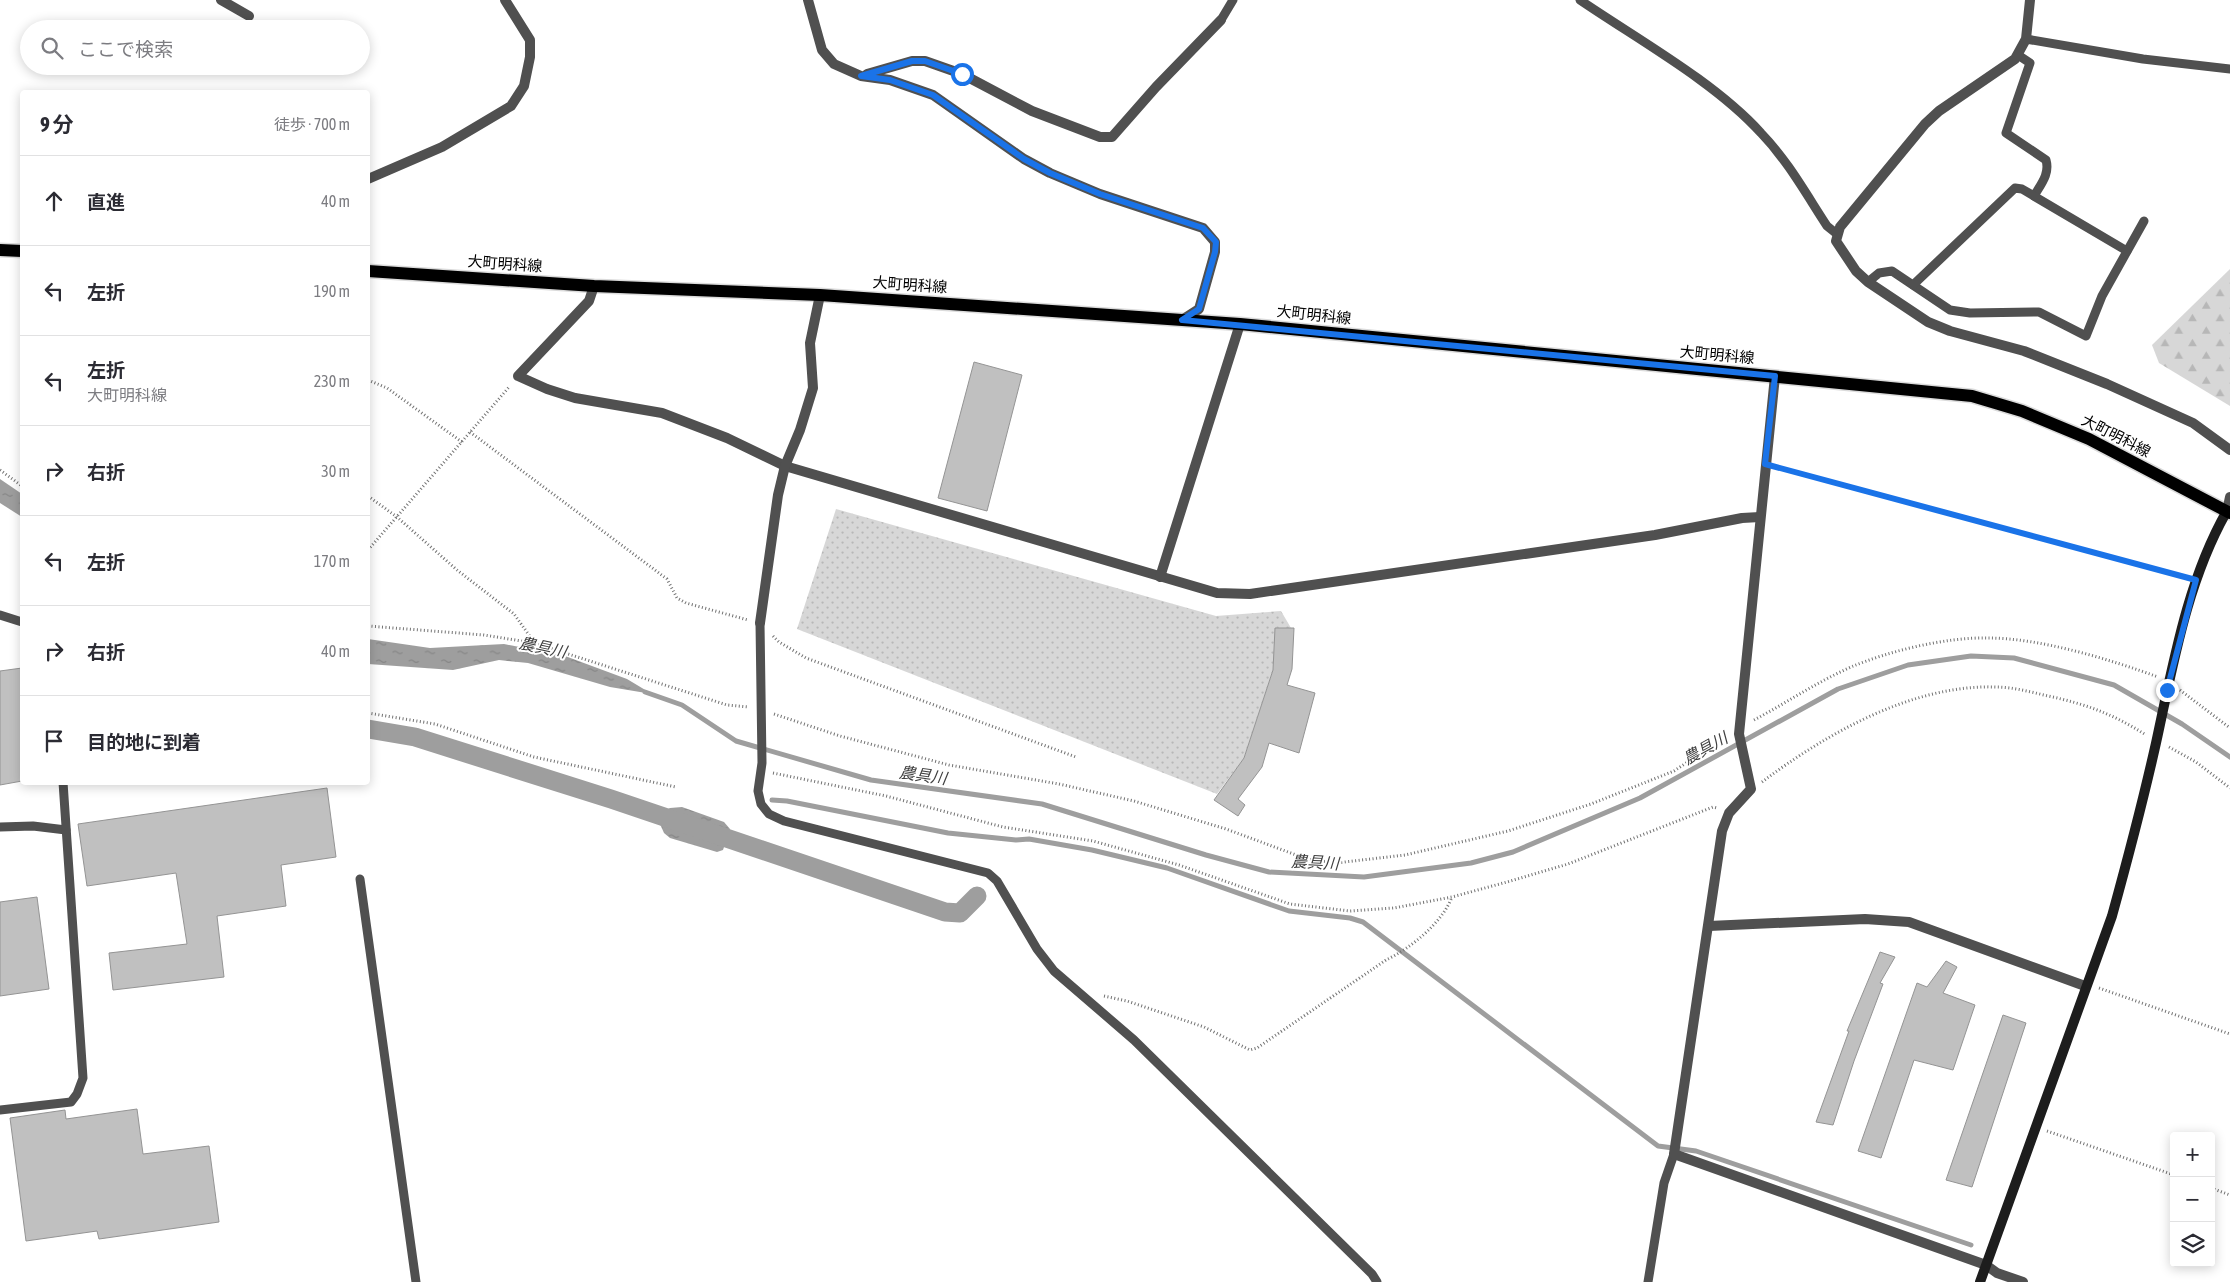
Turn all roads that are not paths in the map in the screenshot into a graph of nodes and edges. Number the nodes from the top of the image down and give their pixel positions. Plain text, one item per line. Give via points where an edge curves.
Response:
1 (221, 0) edge
2 (505, 0) edge
3 (808, 0) edge
4 (1233, 0) edge
5 (1580, 0) edge
6 (2030, 0) edge
7 (249, 16) dead end
8 (1221, 20) joint
9 (2026, 39) junction
10 (2018, 55) junction
11 (2230, 68) edge
12 (861, 76) junction
13 (370, 178) edge
14 (2034, 196) junction
15 (2144, 221) dead end
16 (1837, 234) junction
17 (0, 250) edge
18 (20, 251) edge
19 (2128, 251) junction
20 (370, 271) edge
21 (1868, 282) junction
22 (1913, 285) junction
23 (594, 286) junction
24 (820, 295) junction
25 (1182, 320) junction
26 (1240, 324) junction
27 (1775, 376) junction
28 (2230, 450) edge
29 (785, 466) junction
30 (2230, 497) edge
31 (2228, 512) edge
32 (1760, 518) junction
33 (1160, 577) junction
34 (0, 615) edge
35 (20, 621) edge
36 (760, 623) joint
37 (63, 785) edge
38 (0, 827) edge
39 (66, 830) junction
40 (360, 879) dead end
41 (1709, 926) junction
42 (2085, 986) junction
43 (0, 1110) edge
44 (1674, 1154) junction
45 (1986, 1266) junction
46 (416, 1282) edge
47 (1377, 1282) edge
48 (1648, 1282) edge
49 (1980, 1282) edge
50 (2023, 1282) edge

1 - 7 street
2 - 13 street via 530,40 524,86 511,106 442,147
3 - 12 street via 822,50 834,64
4 - 8 lane
5 - 16 lane via 1712,88 1740,112 1785,159 1827,226
6 - 9 street
8 - 12 street via 1156,86 1112,137 1100,137 1032,111 962,74 925,61 912,61
9 - 10 street
9 - 11 lane via 2143,59
10 - 14 lane via 2030,63 2006,133 2046,160 2046,175
10 - 16 street via 1925,124 1840,226
12 - 25 street via 890,80 933,95 1024,159 1050,173 1100,194 1203,228 1216,242 1215,252 1199,309
14 - 19 lane
14 - 22 lane via 2015,188
15 - 19 lane
16 - 21 street via 1836,241 1841,251
17 - 18 main road
19 - 22 lane via 2102,296 2086,336 2039,312 1970,313 1950,310
20 - 23 main road, 大町明科線
21 - 22 lane via 1879,273 1892,271
21 - 28 street via 1928,322 1950,332 2024,351 2107,384 2192,423
23 - 24 main road, 大町明科線
23 - 29 street via 589,301 518,376 575,398 662,413 727,438
24 - 25 main road, 大町明科線
24 - 29 street via 810,343 813,388
25 - 26 main road, 大町明科線
26 - 27 main road, 大町明科線
26 - 33 street
27 - 31 main road, 大町明科線 via 1972,396 2022,411 2089,439
27 - 32 street
29 - 33 street
29 - 36 street
30 - 31 street
31 - 42 street via 2214,534 2196,580 2130,854 2112,916
32 - 33 street via 1742,518 1655,535 1250,594 1217,593
32 - 41 street via 1740,730 1750,785 1729,813 1722,831
34 - 35 lane
36 - 47 lane via 762,718 758,780 761,804 769,814 784,821 988,873 1009,898 1037,949 1054,971 1134,1040
37 - 39 lane
38 - 39 lane
39 - 43 lane via 83,1078 71,1102
40 - 46 lane
41 - 42 street via 1865,919 1909,922
41 - 44 street
42 - 45 street
44 - 45 street
44 - 48 lane via 1664,1183
45 - 49 street
45 - 50 street

